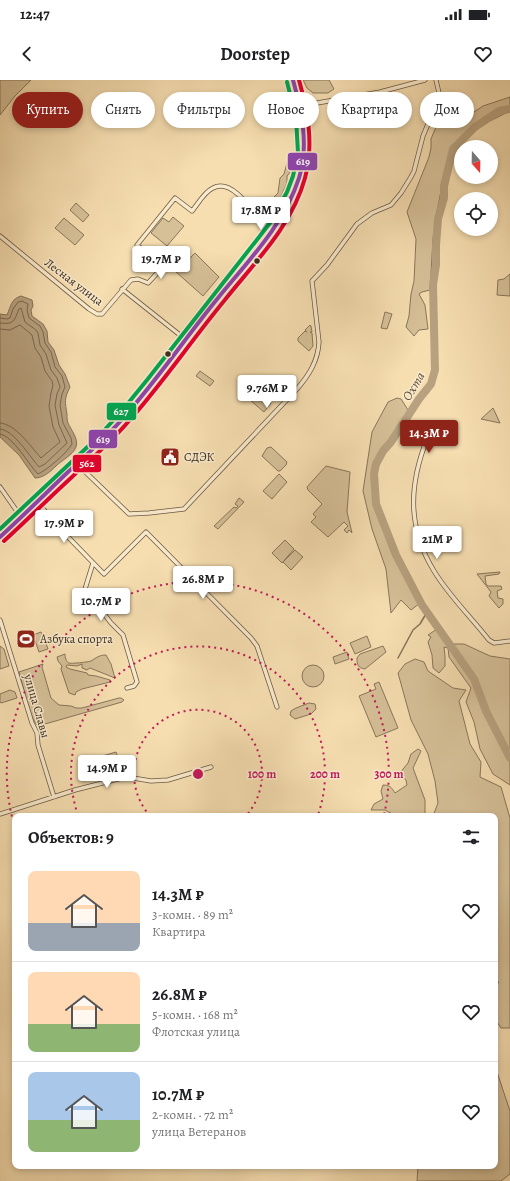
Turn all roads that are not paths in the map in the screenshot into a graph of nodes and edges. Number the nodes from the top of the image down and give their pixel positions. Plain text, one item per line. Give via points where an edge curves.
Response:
1 (293, 80) edge
2 (425, 80) edge
3 (436, 80) edge
4 (296, 92) edge
5 (319, 103) edge
6 (303, 128) edge
7 (270, 232) junction
8 (0, 236) edge
9 (122, 289) junction
10 (185, 339) junction
11 (427, 439) dead end
12 (77, 464) junction
13 (0, 487) edge
14 (37, 502) junction
15 (21, 518) junction
16 (0, 537) edge
17 (93, 563) junction
18 (0, 620) edge
19 (510, 641) edge
20 (127, 688) dead end
21 (277, 707) dead end
22 (211, 767) dead end
23 (54, 797) junction
24 (0, 814) edge

1 - 4 main road
2 - 5 street via 380,92
3 - 12 street via 438,100 423,136 414,171 401,193 391,205 372,213 357,224 312,281 319,342 316,359 297,389 184,509 129,514
6 - 7 main road via 303,157 299,177 291,200
7 - 9 street, Лесная улица via 246,202 228,187 211,188 192,211 175,198 137,245 160,263 161,269 148,283 134,279
7 - 10 main road
8 - 9 street, Лесная улица via 97,314 102,314
9 - 10 street
10 - 12 main road via 132,408
11 - 19 street via 418,463 413,502 423,550 442,582 489,640 494,643
12 - 14 main road
13 - 15 street
14 - 15 main road
14 - 17 street
15 - 16 main road
17 - 20 street via 85,589 124,636 137,682
17 - 21 street via 104,574 146,532 257,646
18 - 23 street, улица Славы via 37,733 38,745
22 - 23 street via 168,780 122,778
23 - 24 street

